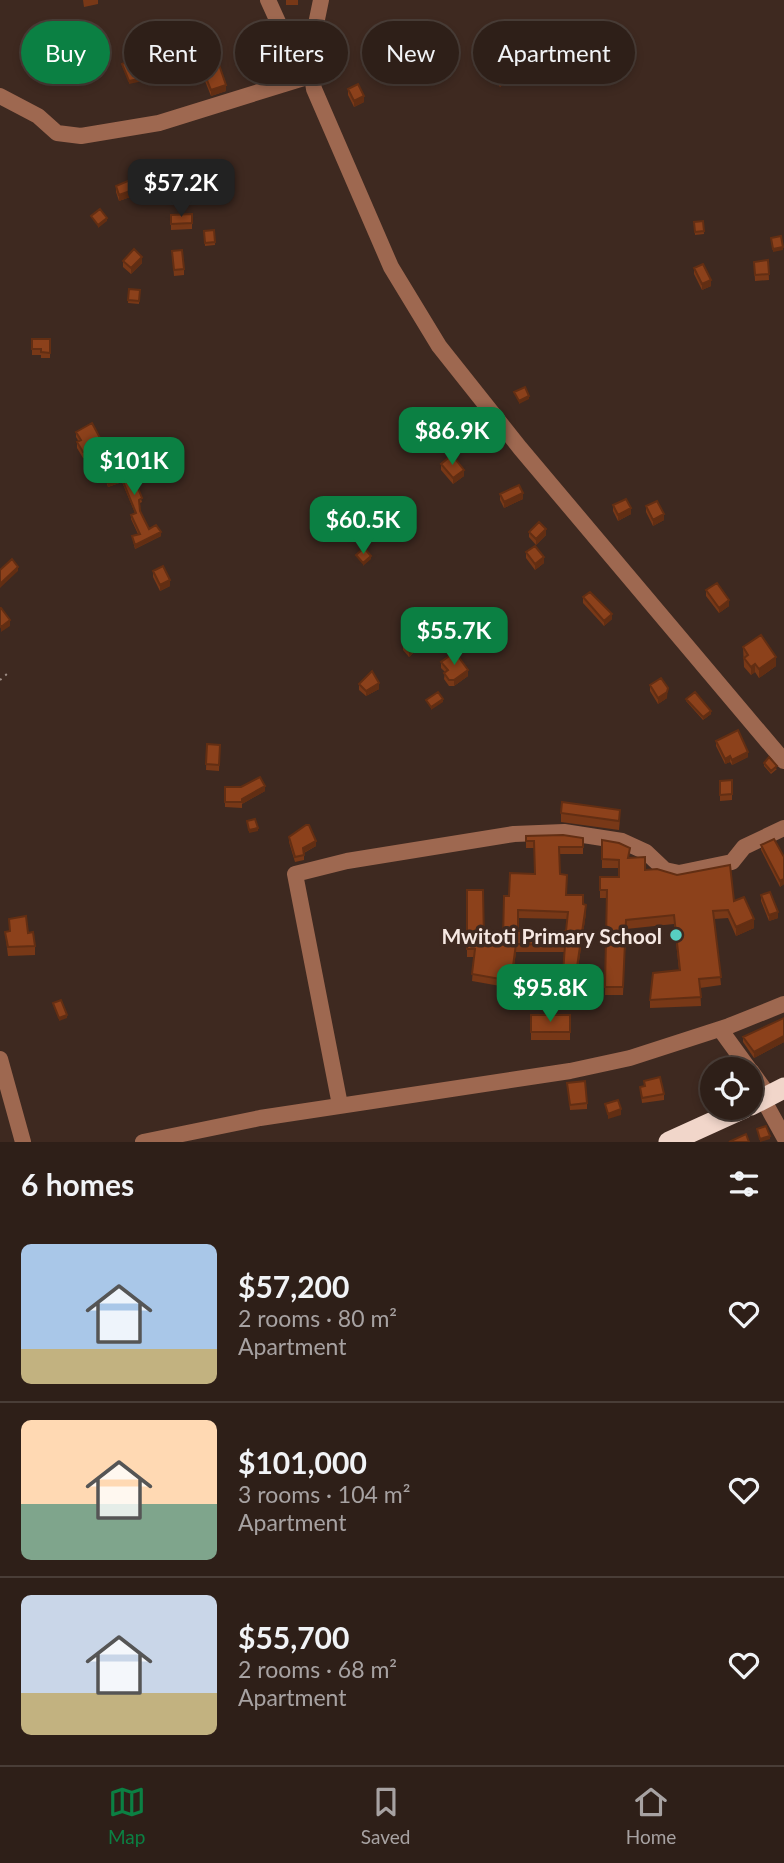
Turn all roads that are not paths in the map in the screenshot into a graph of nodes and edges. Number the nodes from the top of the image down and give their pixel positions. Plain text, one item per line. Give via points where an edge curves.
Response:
1 (268, 0) edge
2 (321, 0) edge
3 (278, 21) edge
4 (317, 21) edge
5 (284, 84) edge
6 (313, 84) edge
7 (0, 96) edge
8 (784, 761) edge
9 (784, 828) edge
10 (784, 1004) edge
11 (720, 1029) junction
12 (740, 1057) edge
13 (0, 1059) edge
14 (763, 1101) edge
15 (340, 1105) junction
16 (717, 1120) edge
17 (784, 1137) edge
18 (23, 1142) edge
19 (143, 1142) edge
20 (669, 1142) edge

1 - 3 street
2 - 4 street
5 - 7 street via 159,123 82,136 57,133 38,116
6 - 8 street via 391,267 439,346
9 - 15 street via 744,847 732,862 680,873 665,870 646,852 622,841 564,832 514,834 347,860 296,874
10 - 11 street
11 - 12 street
11 - 15 street via 630,1058
13 - 18 street
14 - 17 street
15 - 19 street
16 - 20 highway

